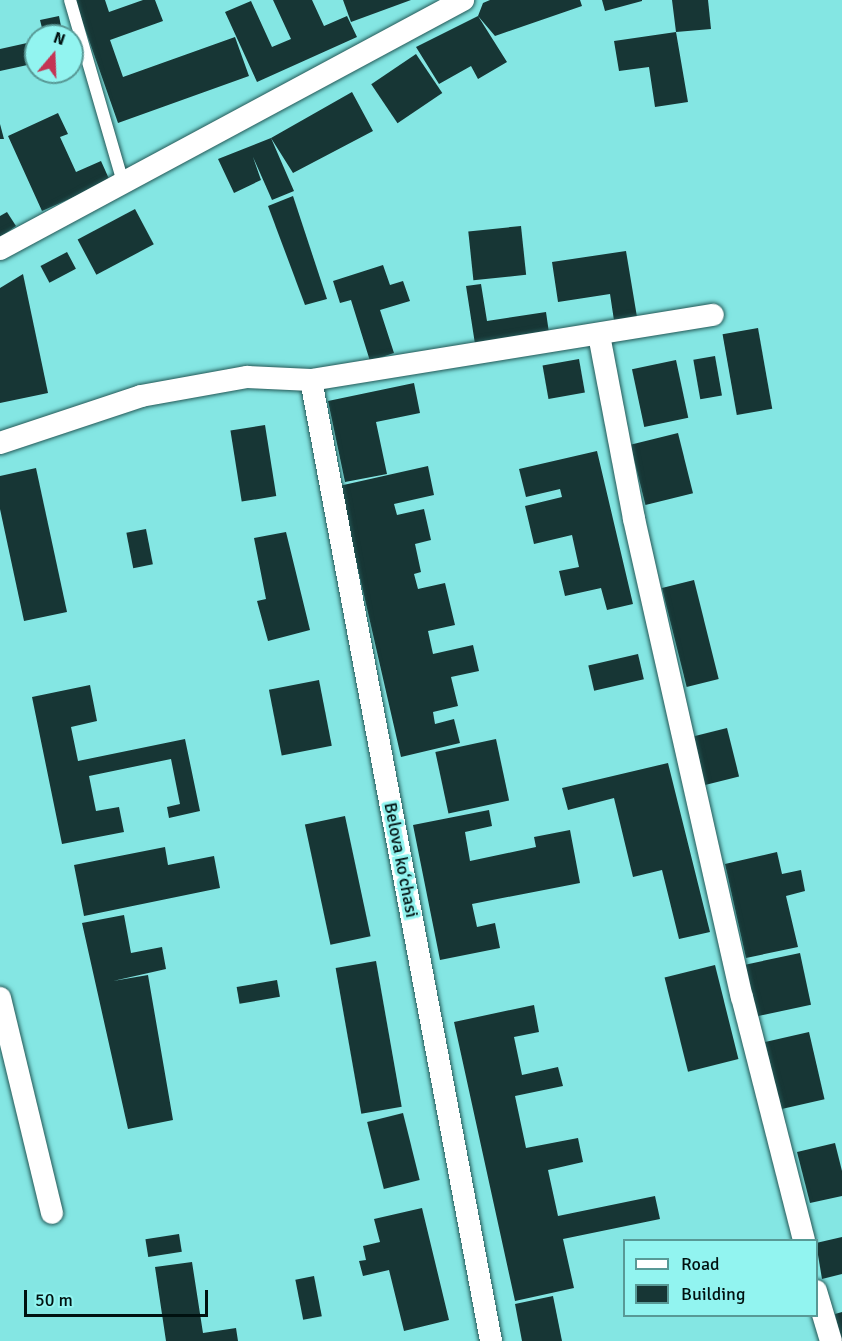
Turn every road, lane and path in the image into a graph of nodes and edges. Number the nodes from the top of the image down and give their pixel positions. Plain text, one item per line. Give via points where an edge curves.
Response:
1 (70, 0) edge
2 (464, 0) edge
3 (123, 183) junction
4 (0, 249) edge
5 (712, 315) dead end
6 (599, 335) junction
7 (311, 380) junction
8 (0, 443) edge
9 (0, 998) edge
10 (52, 1213) dead end
11 (804, 1239) edge
12 (818, 1298) edge
13 (491, 1341) edge
14 (831, 1341) edge

1 - 3 lane
2 - 3 street
3 - 4 street
5 - 6 street
6 - 7 street
6 - 11 street via 634,519 742,997
7 - 8 street via 247,377 141,396
7 - 13 street, Belova koʻchasi
9 - 10 street
12 - 14 street

